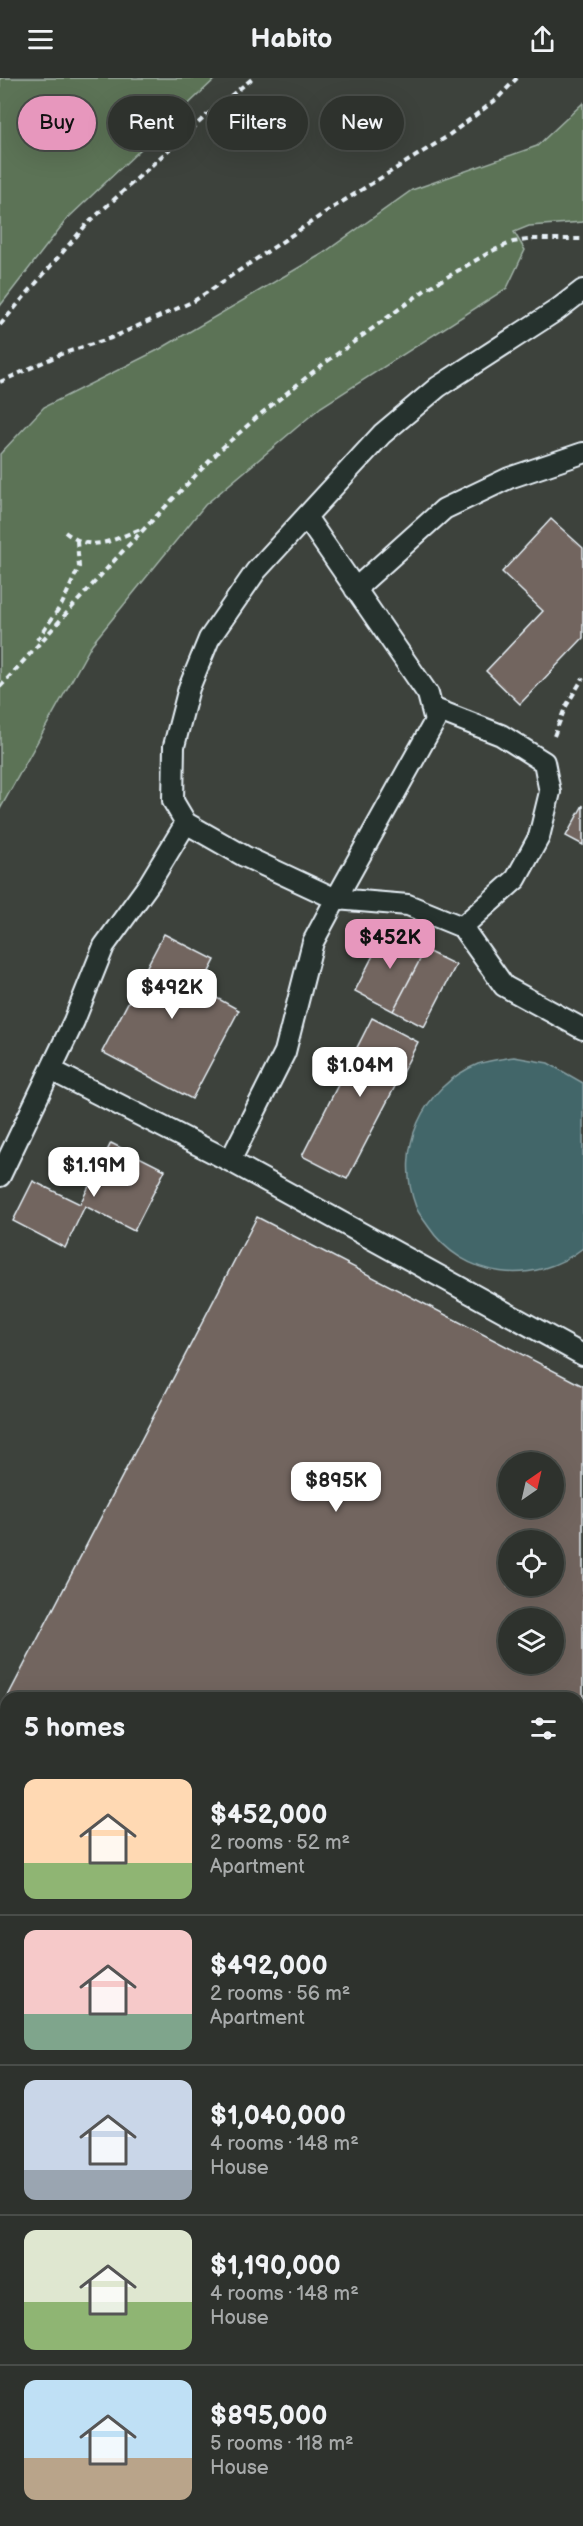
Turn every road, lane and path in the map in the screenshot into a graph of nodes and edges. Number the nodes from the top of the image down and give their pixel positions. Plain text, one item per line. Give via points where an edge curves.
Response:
1 (253, 78) edge
2 (517, 78) edge
3 (583, 239) edge
4 (583, 290) edge
5 (0, 325) edge
6 (0, 382) edge
7 (583, 453) edge
8 (306, 517) junction
9 (144, 528) junction
10 (65, 532) dead end
11 (77, 542) junction
12 (356, 589) junction
13 (30, 651) junction
14 (583, 678) edge
15 (0, 687) edge
16 (432, 708) junction
17 (544, 762) junction
18 (186, 823) junction
19 (336, 899) junction
20 (462, 927) junction
21 (583, 1029) edge
22 (51, 1070) junction
23 (230, 1161) junction
24 (0, 1176) edge
25 (583, 1355) edge

1 - 5 path via 86,225
2 - 6 path via 497,99 445,138 194,301
3 - 9 path via 513,242 428,288 257,417
4 - 8 lane via 438,387 382,434
7 - 12 lane via 509,478 444,509
8 - 12 lane
8 - 18 lane via 256,571 209,639 189,688 174,746 173,801
9 - 11 path via 100,544
9 - 13 path
10 - 11 path
11 - 13 path via 79,567 62,604
12 - 16 lane via 428,694
13 - 15 path
14 - 17 path via 565,708
16 - 17 lane via 501,735
16 - 19 lane via 435,721
17 - 20 lane via 550,792 539,837 516,879
18 - 19 lane via 244,856
18 - 22 lane via 149,884 104,946
19 - 20 lane via 408,905
19 - 23 lane via 313,942 285,1052
20 - 21 lane via 504,986
22 - 23 lane
22 - 24 lane
23 - 25 lane

